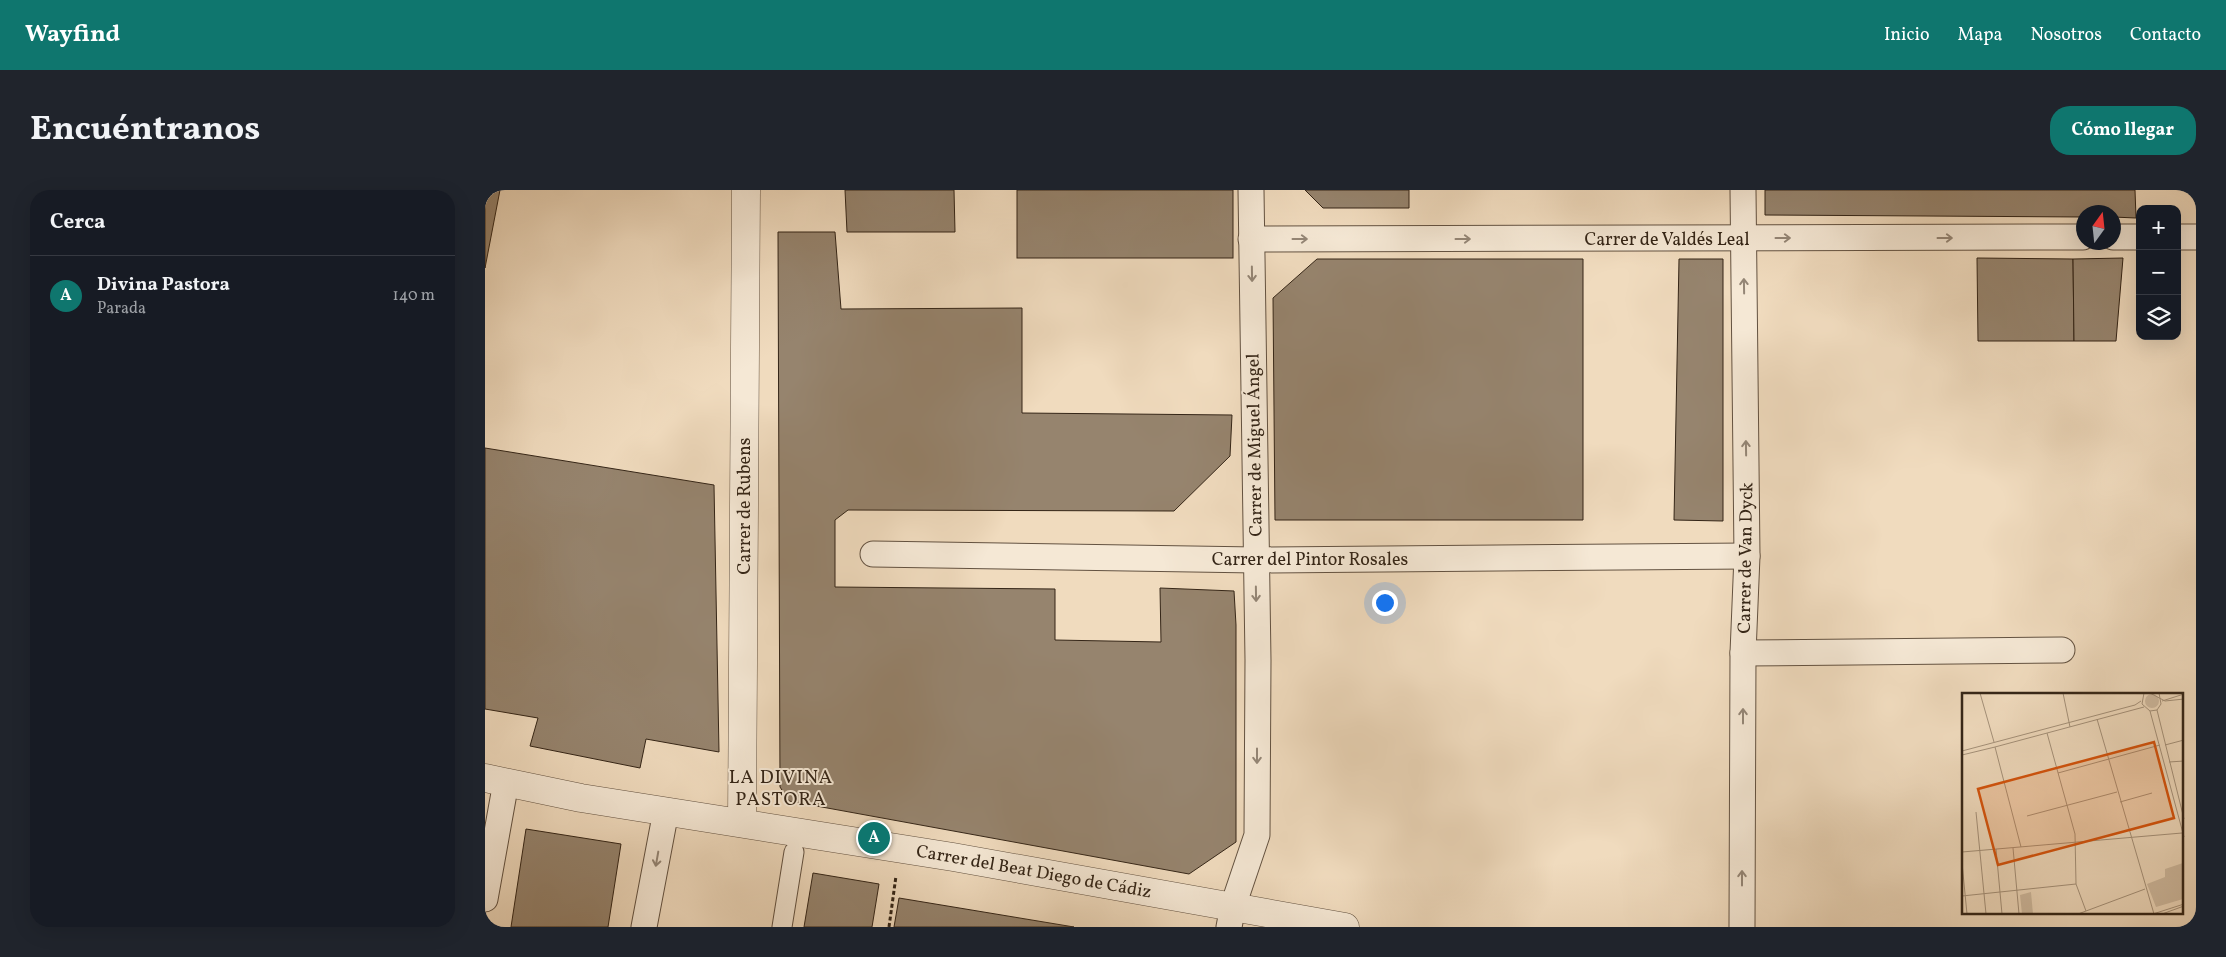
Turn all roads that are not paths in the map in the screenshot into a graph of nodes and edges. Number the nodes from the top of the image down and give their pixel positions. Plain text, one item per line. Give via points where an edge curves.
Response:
1 (746, 190) edge
2 (1251, 190) edge
3 (1743, 190) edge
4 (2076, 237) edge
5 (2121, 237) edge
6 (2136, 237) edge
7 (2181, 237) edge
8 (2196, 237) edge
9 (1251, 239) junction
10 (1743, 239) junction
11 (873, 554) dead end
12 (1747, 556) junction
13 (1256, 560) junction
14 (2062, 650) dead end
15 (1743, 653) junction
16 (495, 780) edge
17 (666, 811) junction
18 (741, 822) junction
19 (794, 852) dead end
20 (485, 899) edge
21 (1231, 917) edge
22 (645, 927) edge
23 (782, 927) edge
24 (1345, 927) edge
25 (1742, 927) edge

1 - 18 street, Carrer de Rubens
2 - 9 street, Carrer de Miguel Ángel
3 - 10 street, Carrer de Van Dyck
10 -> 4 street, Carrer de Valdés Leal
5 - 6 street
7 - 8 street
9 -> 10 street, Carrer de Valdés Leal
9 -> 13 street, Carrer de Miguel Ángel
12 -> 10 street, Carrer de Van Dyck
11 - 13 street, Carrer del Pintor Rosales
12 - 13 street, Carrer del Pintor Rosales
12 - 15 street, Carrer de Van Dyck
13 -> 21 street, Carrer de Miguel Ángel via 1257,836
14 - 15 street
25 -> 15 street, Carrer de Van Dyck
16 - 17 street, Carrer del Beat Diego de Cádiz
16 - 20 street
17 - 18 street, Carrer del Beat Diego de Cádiz
17 -> 22 street
18 - 21 street, Carrer del Beat Diego de Cádiz via 901,848
19 - 23 street
21 - 24 street, Carrer del Beat Diego de Cádiz

